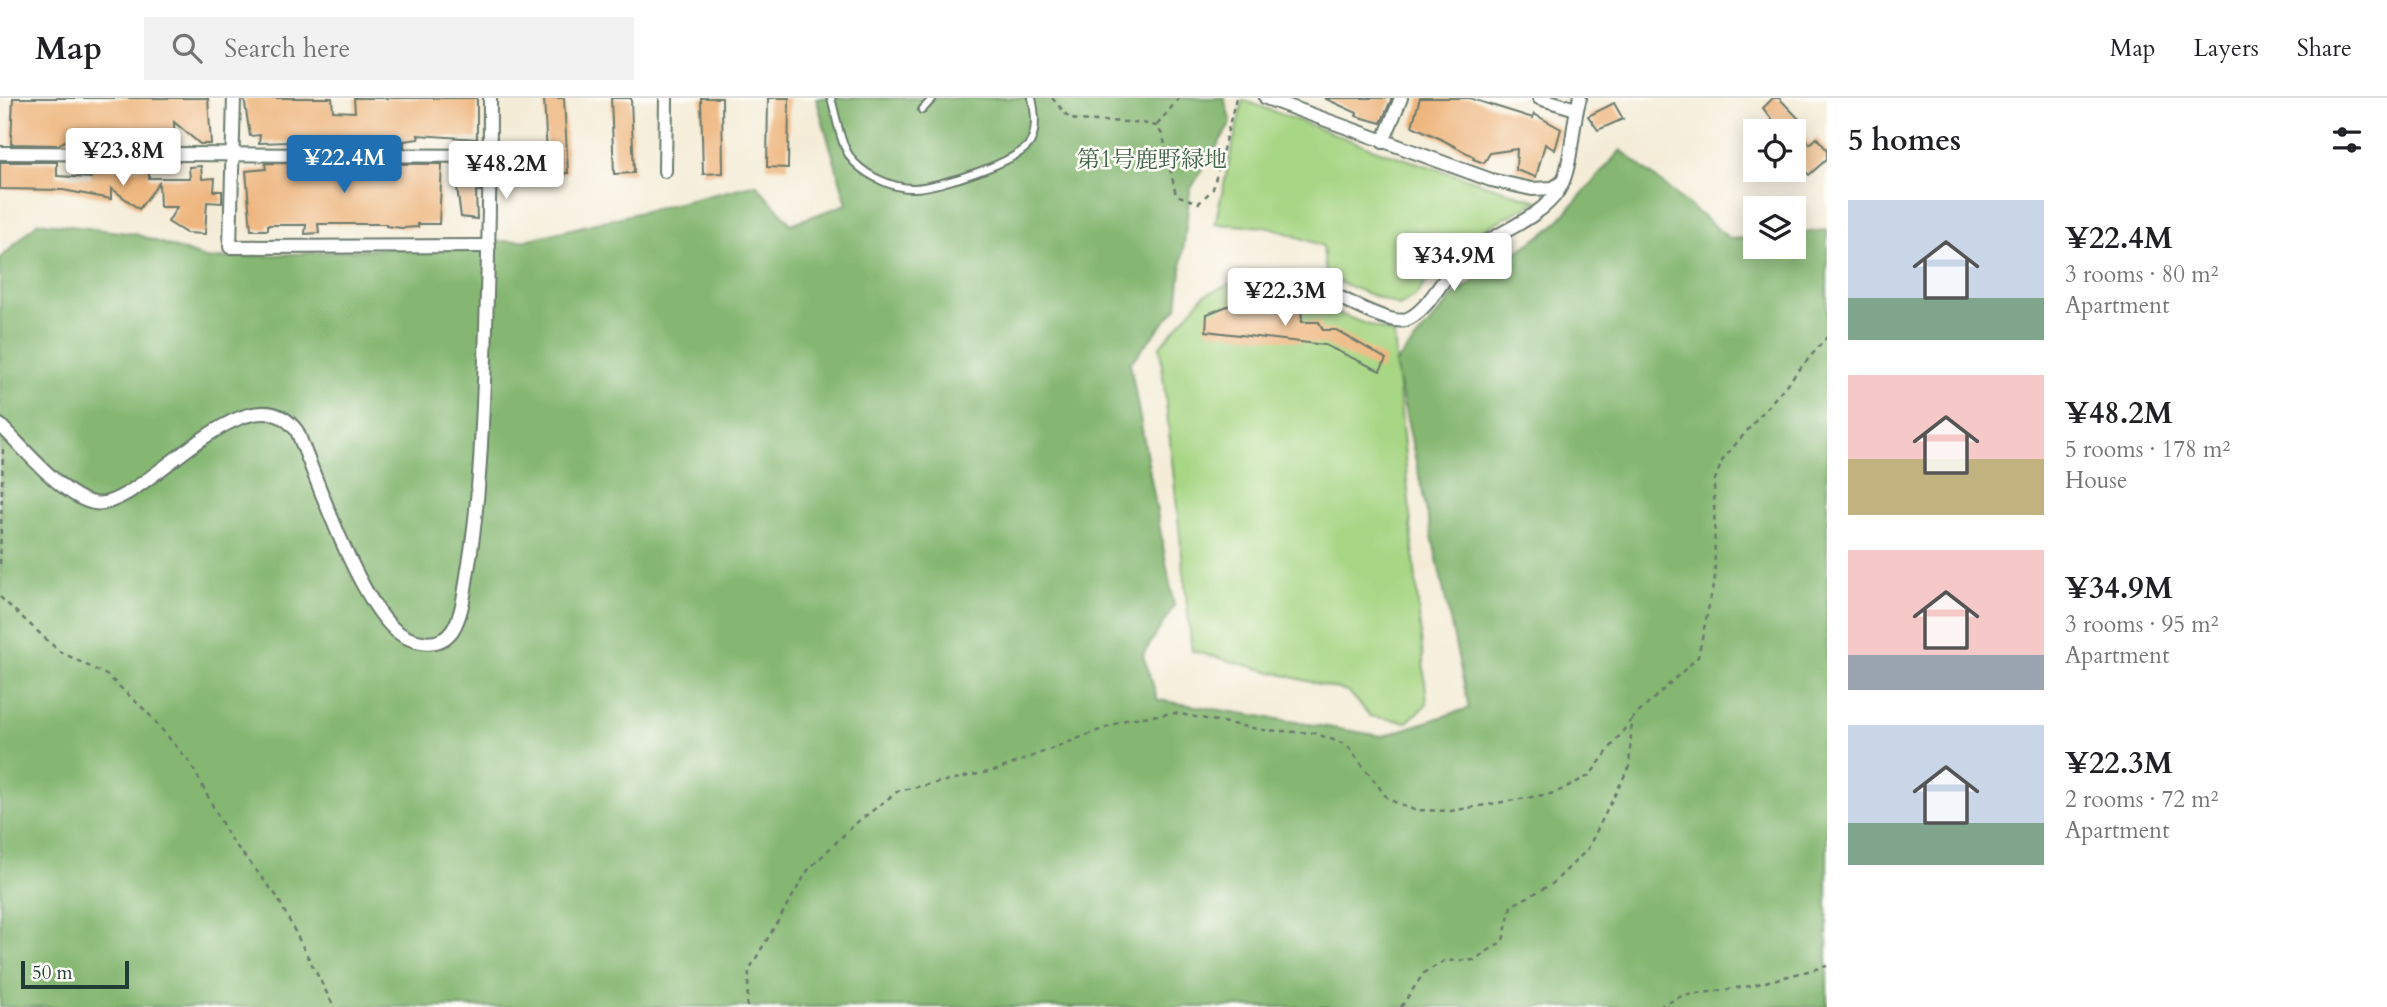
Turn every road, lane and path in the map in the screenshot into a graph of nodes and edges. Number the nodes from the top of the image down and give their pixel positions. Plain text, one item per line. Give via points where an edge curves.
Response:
1 (234, 98) edge
2 (490, 98) edge
3 (666, 98) edge
4 (831, 98) edge
5 (933, 98) edge
6 (1032, 98) edge
7 (1052, 98) edge
8 (1179, 98) edge
9 (1236, 98) edge
10 (1266, 98) edge
11 (1401, 98) edge
12 (1539, 98) edge
13 (1578, 104) edge
14 (922, 110) dead end
15 (1157, 126) junction
16 (1383, 142) junction
17 (0, 153) edge
18 (490, 156) junction
19 (233, 157) junction
20 (665, 171) dead end
21 (1562, 182) junction
22 (489, 246) junction
23 (1321, 288) dead end
24 (1827, 337) edge
25 (1, 426) edge
26 (0, 564) edge
27 (0, 597) edge
28 (1632, 719) junction
29 (1827, 966) edge
30 (334, 1007) edge
31 (747, 1007) edge
32 (1401, 1007) edge
33 (1659, 1007) edge

1 - 19 street
2 - 18 street
3 - 20 street
4 - 6 lane via 845,147 856,164 892,186 915,188 1013,159 1031,142
5 - 14 lane
7 - 15 path via 1069,119 1097,123 1134,120
8 - 15 path
9 - 15 path via 1213,189 1199,203 1176,195
10 - 16 street
11 - 16 street
12 - 13 street
13 - 21 street
16 - 21 street via 1517,186 1553,188
17 - 19 street
18 - 19 street
18 - 22 street
19 - 22 street via 230,247
21 - 23 street via 1558,192 1522,222 1459,261 1423,307 1404,320 1389,319
22 - 25 street via 473,538 457,620 444,638 426,643 410,640 373,604 296,431 282,416 264,413 236,420 103,504 70,492
24 - 28 path via 1723,459 1714,482 1715,578 1698,657
25 - 26 path
27 - 30 path via 59,651 108,676 147,712 191,764 229,836 276,895
28 - 31 path via 1590,775 1555,793 1451,811 1414,810 1388,799 1347,745 1314,733 1263,730 1175,713 1128,719 996,770 898,791 855,824 808,870 749,970
28 - 32 path via 1629,767 1587,850 1552,884 1511,906 1503,941 1474,960 1444,961 1424,973
29 - 33 path via 1750,986 1682,996

